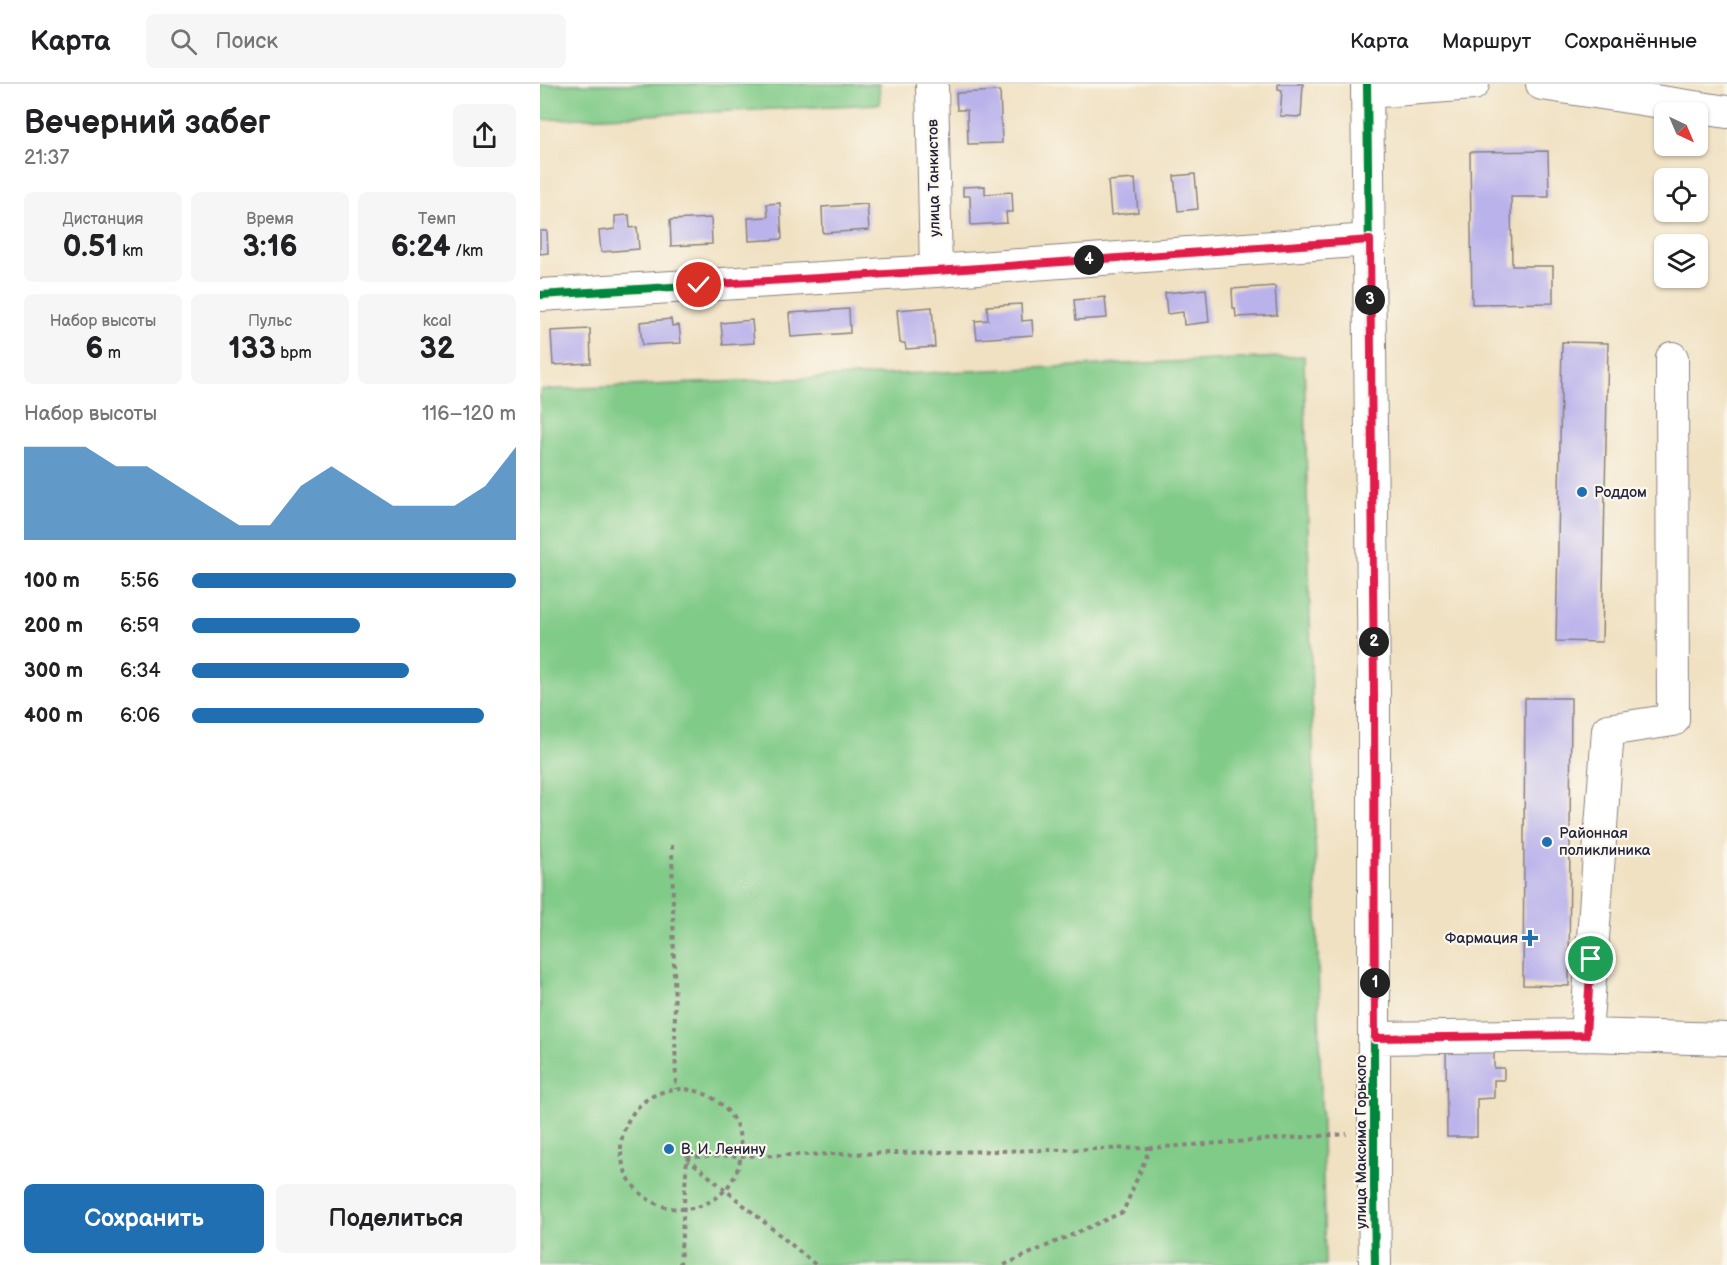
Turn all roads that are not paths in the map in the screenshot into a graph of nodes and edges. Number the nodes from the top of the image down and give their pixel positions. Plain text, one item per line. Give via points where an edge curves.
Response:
1 (933, 84) edge
2 (1473, 84) edge
3 (1542, 84) edge
4 (1367, 88) edge
5 (1727, 112) edge
6 (1370, 240) junction
7 (936, 271) junction
8 (540, 295) edge
9 (1672, 358) dead end
10 (1586, 1035) junction
11 (1375, 1038) junction
12 (1727, 1039) edge
13 (1375, 1265) edge

1 - 7 street, улица Танкистов
2 - 4 street
3 - 5 street
4 - 6 street, улица Максима Горького
6 - 7 street
6 - 11 street, улица Максима Горького
7 - 8 street
9 - 10 street via 1673,720 1608,730
10 - 11 street
10 - 12 street
11 - 13 street, улица Максима Горького

